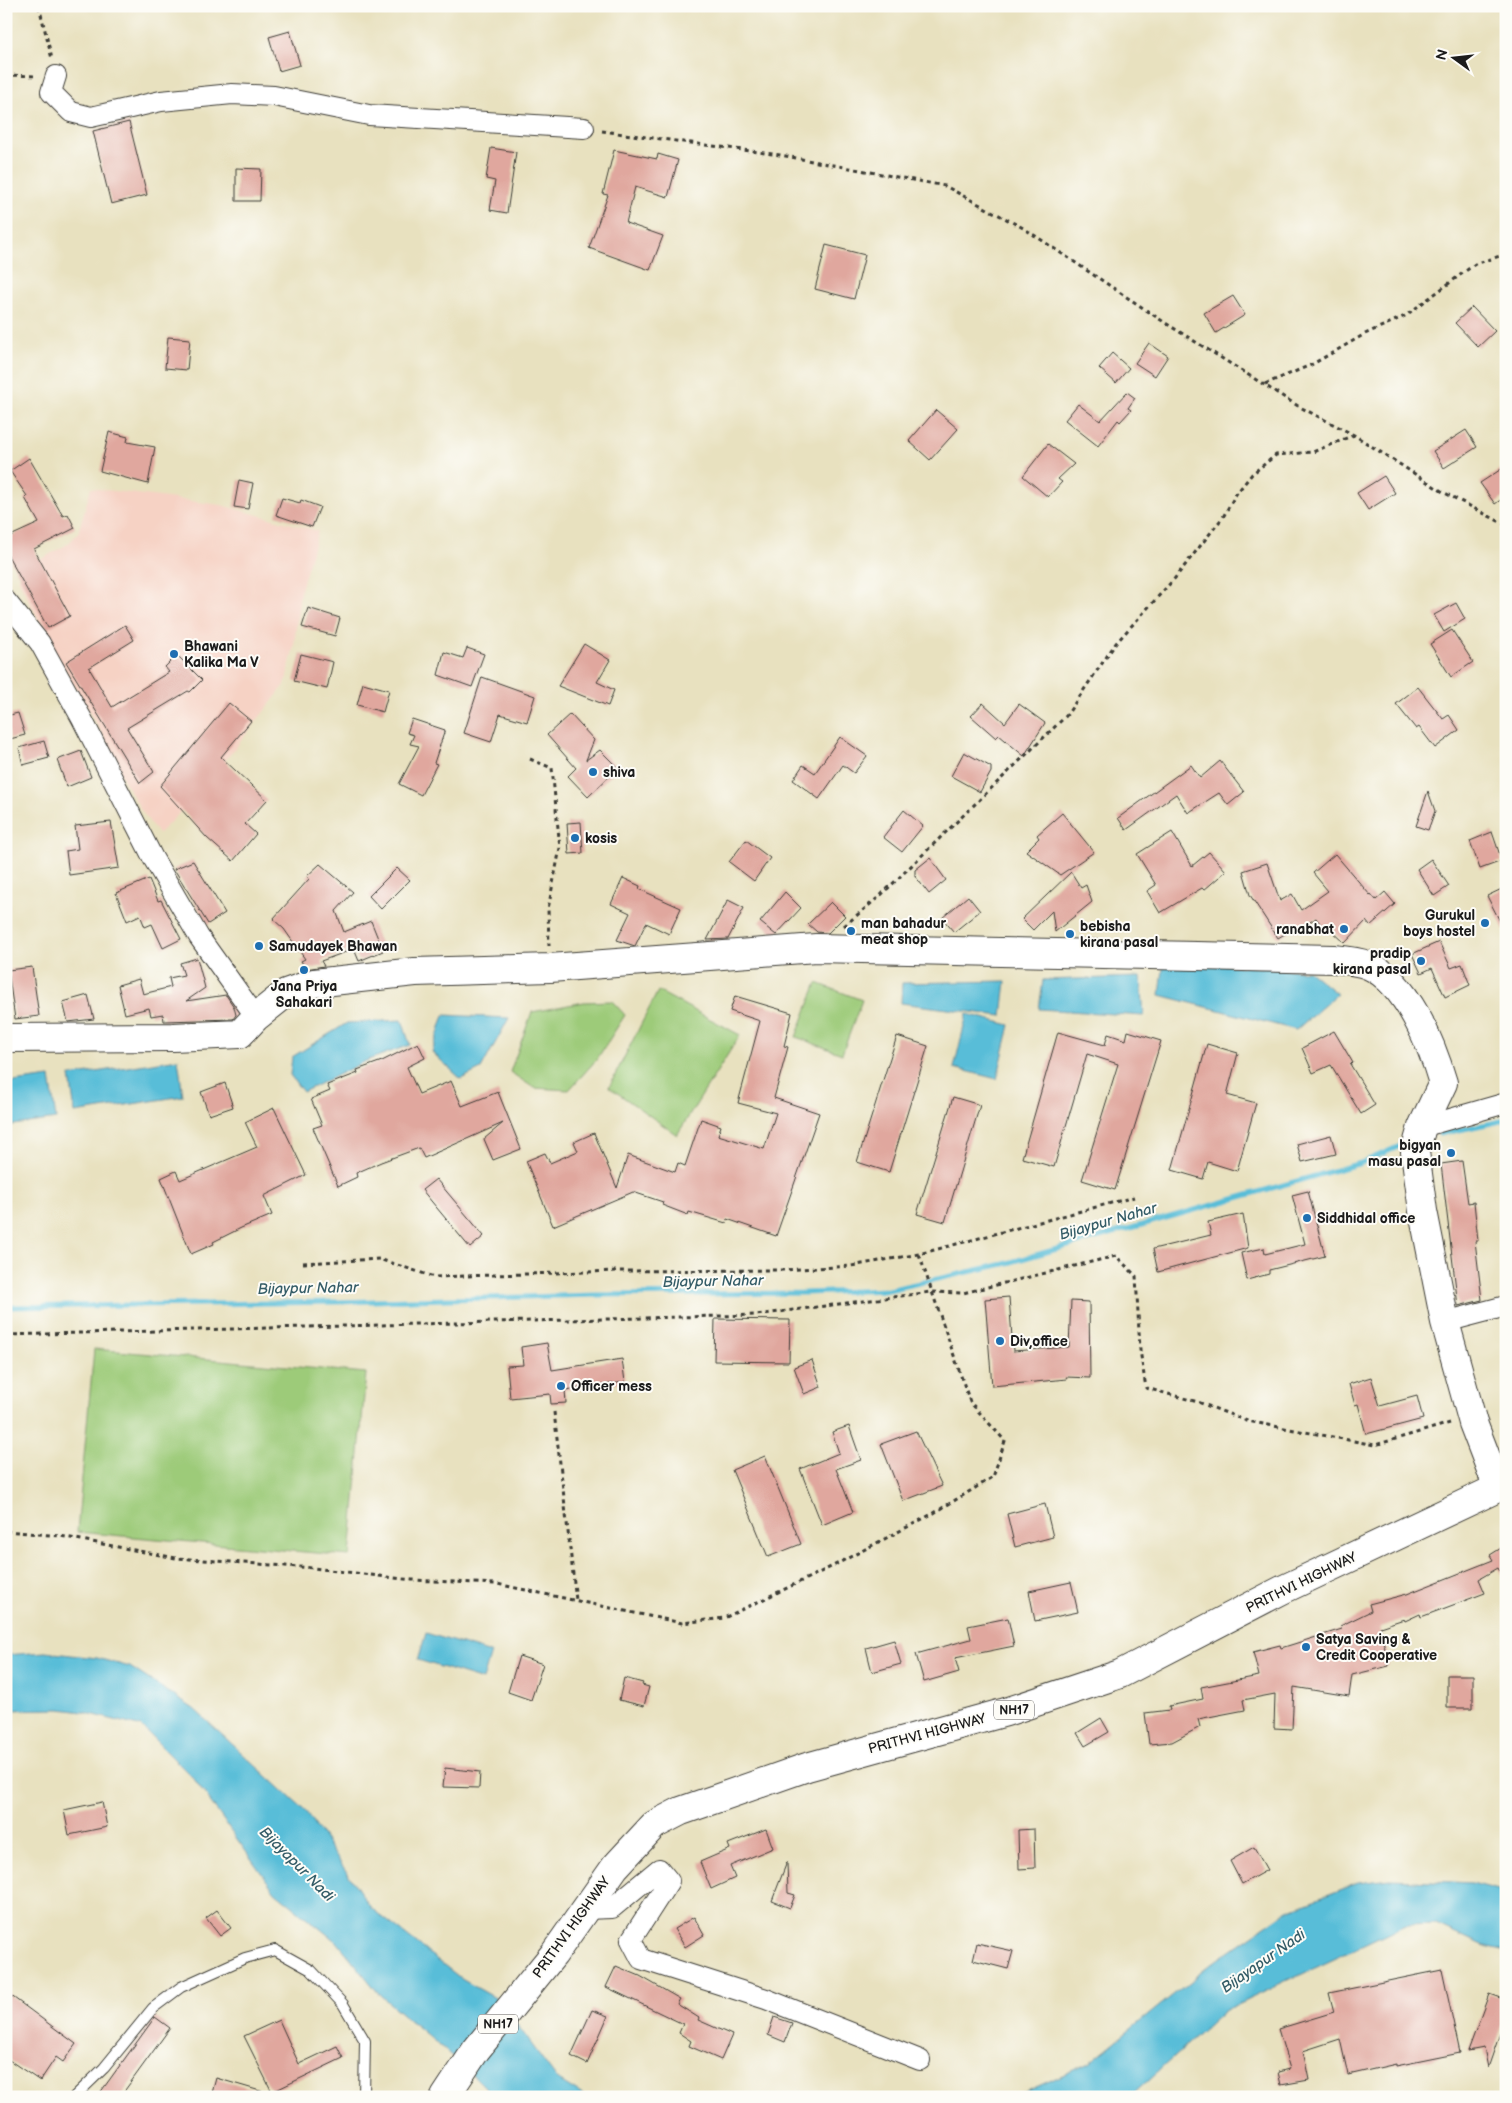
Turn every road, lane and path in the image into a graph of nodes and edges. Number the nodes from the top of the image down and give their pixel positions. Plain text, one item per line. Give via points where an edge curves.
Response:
1 (39, 6) edge
2 (6, 75) edge
3 (56, 76) junction
4 (584, 128) joint
5 (1506, 254) edge
6 (1264, 384) junction
7 (1354, 435) junction
8 (1506, 526) edge
9 (6, 601) edge
10 (530, 759) dead end
11 (816, 948) junction
12 (550, 968) junction
13 (256, 1017) junction
14 (6, 1038) edge
15 (1506, 1103) edge
16 (1422, 1126) junction
17 (1134, 1197) dead end
18 (919, 1254) junction
19 (303, 1263) dead end
20 (931, 1292) junction
21 (1506, 1306) edge
22 (1445, 1322) junction
23 (6, 1335) edge
24 (554, 1412) dead end
25 (1453, 1422) dead end
26 (1502, 1486) edge
27 (6, 1531) edge
28 (576, 1600) junction
29 (585, 1909) junction
30 (920, 2060) dead end
31 (74, 2097) edge
32 (364, 2097) edge
33 (445, 2097) edge

1 - 3 path
2 - 3 path
3 - 4 street via 51,92 71,112 91,117 161,101 232,94 274,96 368,114
4 - 6 path via 780,155 945,186 1025,229
5 - 6 path via 1475,264 1405,316 1365,334 1311,365
6 - 7 path
7 - 8 path via 1443,492
7 - 11 path via 1313,452 1276,455 1252,474 1175,578 1116,643 1066,716 880,896
9 - 13 street via 40,643 153,858 199,937
10 - 12 path via 552,768 560,848 548,909
11 - 12 main road
11 - 16 main road via 1334,959 1369,966 1396,987 1434,1051 1443,1083
12 - 13 main road via 415,972 314,983 286,993
13 - 14 main road via 240,1034
15 - 16 street
16 - 22 main road via 1415,1152 1422,1211
17 - 18 path
18 - 19 path via 852,1266 784,1270 434,1277 379,1259
18 - 20 path
20 - 23 path via 756,1315
20 - 25 path via 963,1293 1116,1256 1136,1276 1140,1350 1146,1388 1198,1402 1247,1421 1375,1445
20 - 28 path via 970,1402 1005,1441 993,1476 934,1513 724,1618 682,1623
21 - 22 street
22 - 26 main road via 1473,1423
24 - 28 path
26 - 29 main road, PRITHVI HIGHWAY / NH17 via 1282,1590 1120,1674 1006,1712 807,1767 681,1811 654,1825 638,1841
27 - 28 path via 60,1536 176,1558 313,1568 412,1580 497,1584
29 - 30 street via 612,1908 660,1869 669,1881 630,1940 641,1959 766,1999
29 - 33 main road, PRITHVI HIGHWAY / NH17 via 554,1954 476,2050
31 - 32 lane via 104,2068 153,2008 181,1988 245,1958 275,1950 310,1970 343,2004 365,2041

